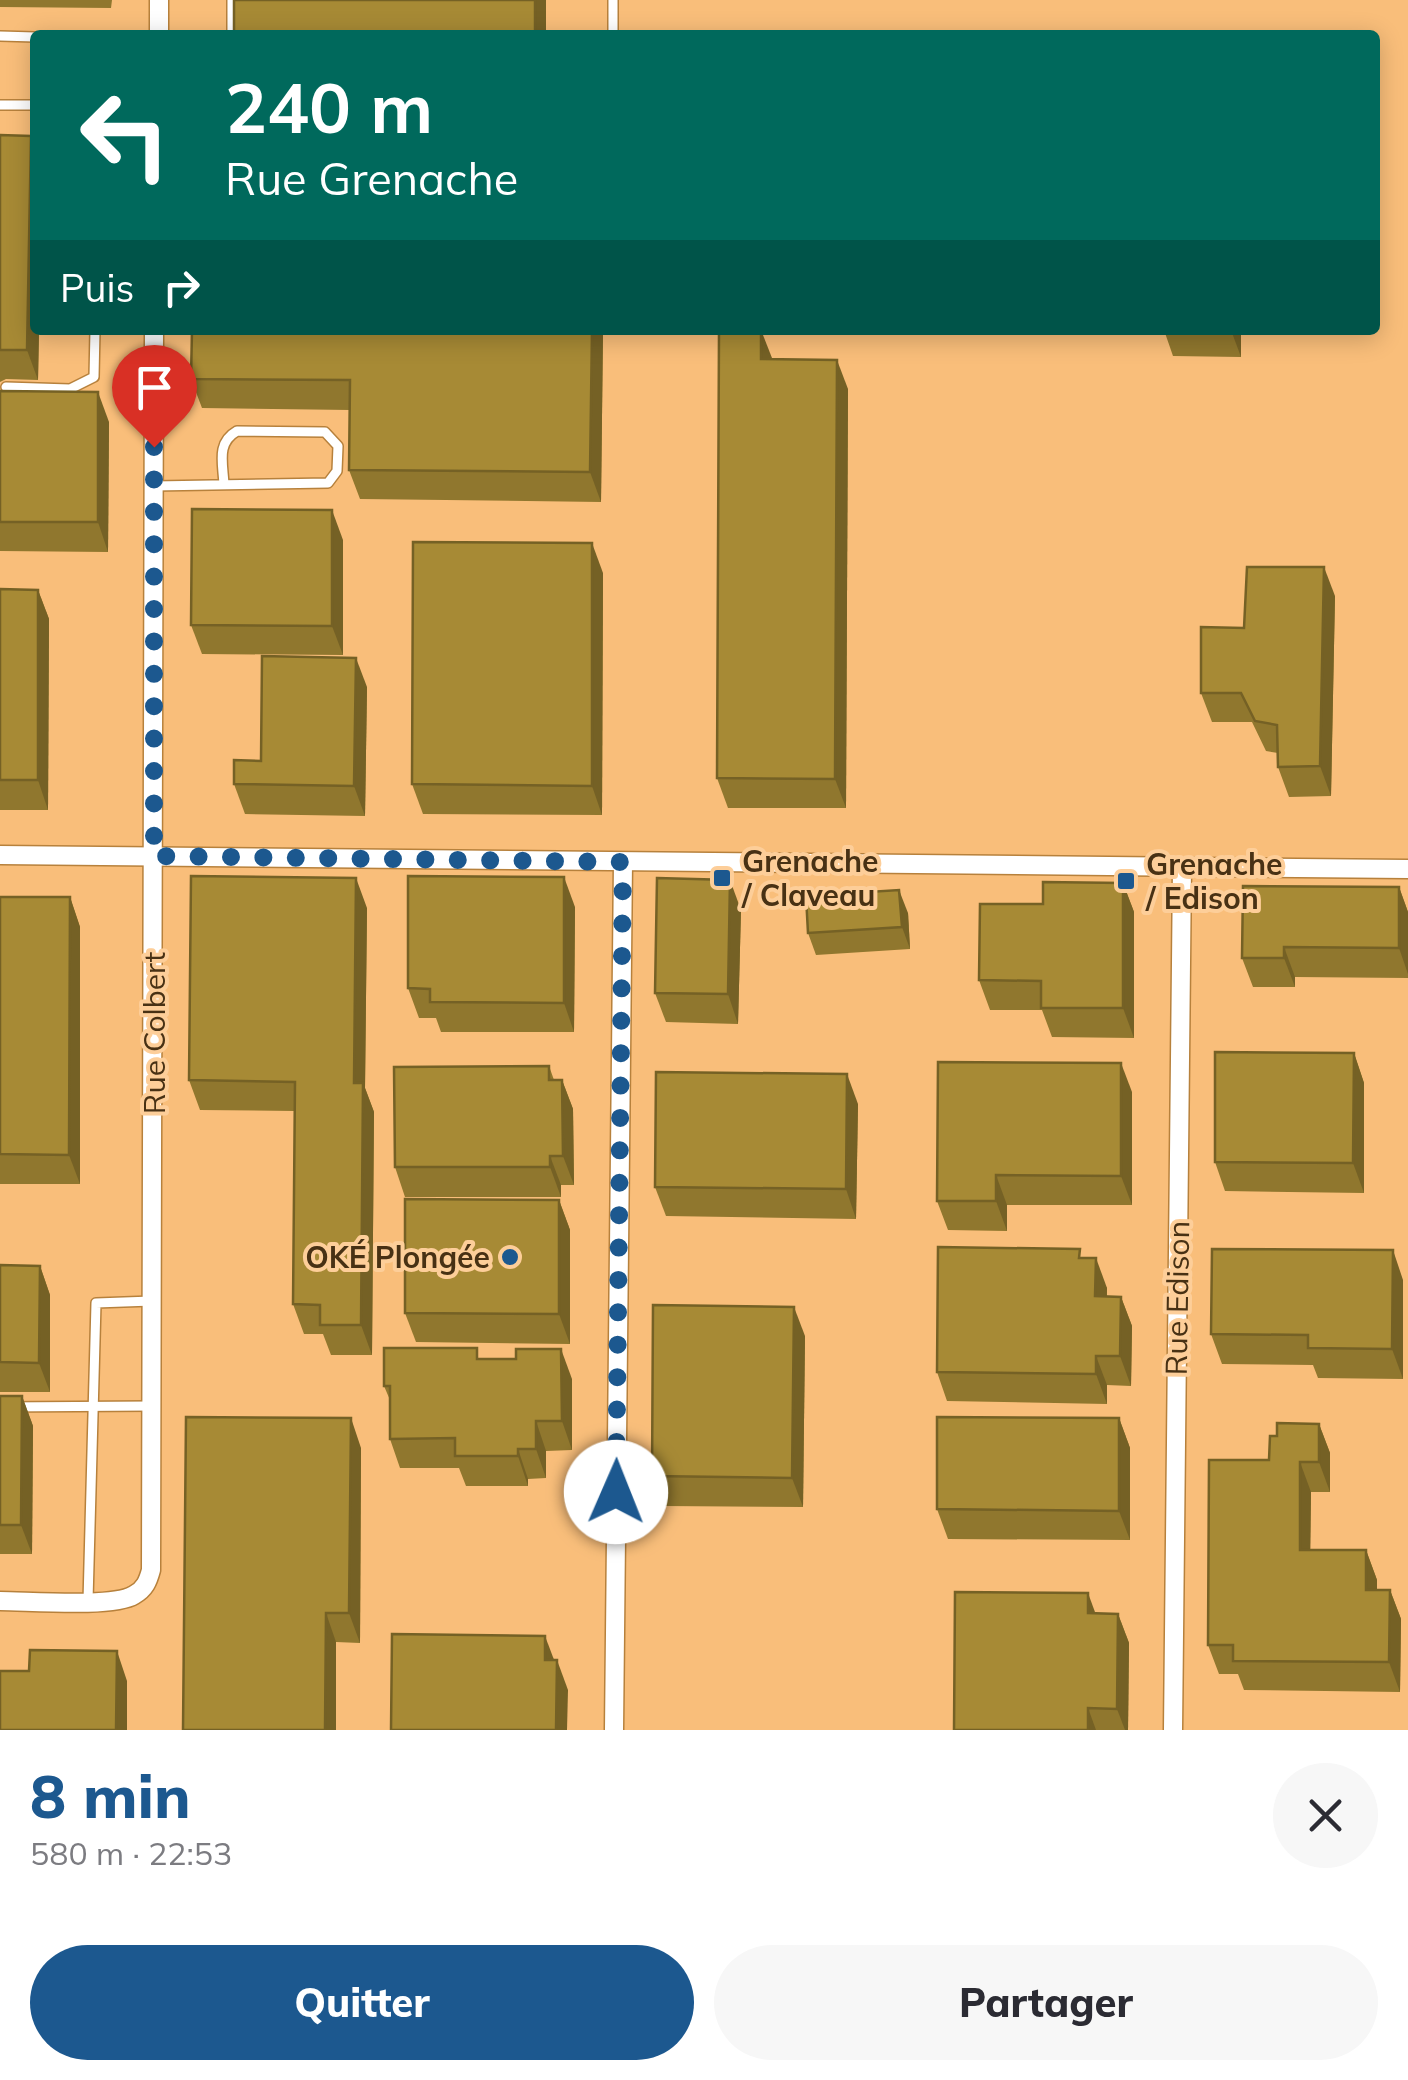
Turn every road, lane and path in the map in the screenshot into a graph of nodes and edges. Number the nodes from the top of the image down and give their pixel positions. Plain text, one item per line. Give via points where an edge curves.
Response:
1 (159, 0) edge
2 (232, 0) edge
3 (613, 0) edge
4 (158, 30) edge
5 (232, 30) edge
6 (613, 30) edge
7 (0, 36) edge
8 (30, 37) edge
9 (0, 105) edge
10 (30, 105) edge
11 (0, 141) edge
12 (30, 142) edge
13 (94, 335) edge
14 (154, 335) edge
15 (6, 387) edge
16 (224, 485) junction
17 (154, 486) junction
18 (0, 856) edge
19 (154, 856) junction
20 (623, 862) junction
21 (1182, 866) junction
22 (1408, 869) edge
23 (152, 1301) junction
24 (0, 1406) edge
25 (93, 1406) junction
26 (152, 1406) junction
27 (0, 1601) edge
28 (88, 1601) junction
29 (614, 1730) edge
30 (1173, 1730) edge

1 - 4 street
2 - 5 lane
3 - 6 lane
7 - 8 lane
9 - 10 lane
11 - 12 lane
13 - 15 lane via 94,376 70,388
14 - 17 street, Rue Colbert
16 - 16 lane via 328,483 337,471 338,446 325,432 237,431 221,446
16 - 17 lane
17 - 19 street, Rue Colbert
18 - 19 street
19 - 20 street
19 - 23 street, Rue Colbert
20 - 21 street
20 - 29 street
21 - 22 street
21 - 30 street, Rue Edison
23 - 25 lane via 96,1302
23 - 26 street, Rue Colbert
24 - 25 lane
25 - 26 lane
25 - 28 lane
26 - 28 street, Rue Colbert via 147,1583 128,1598
27 - 28 street, Rue Colbert

